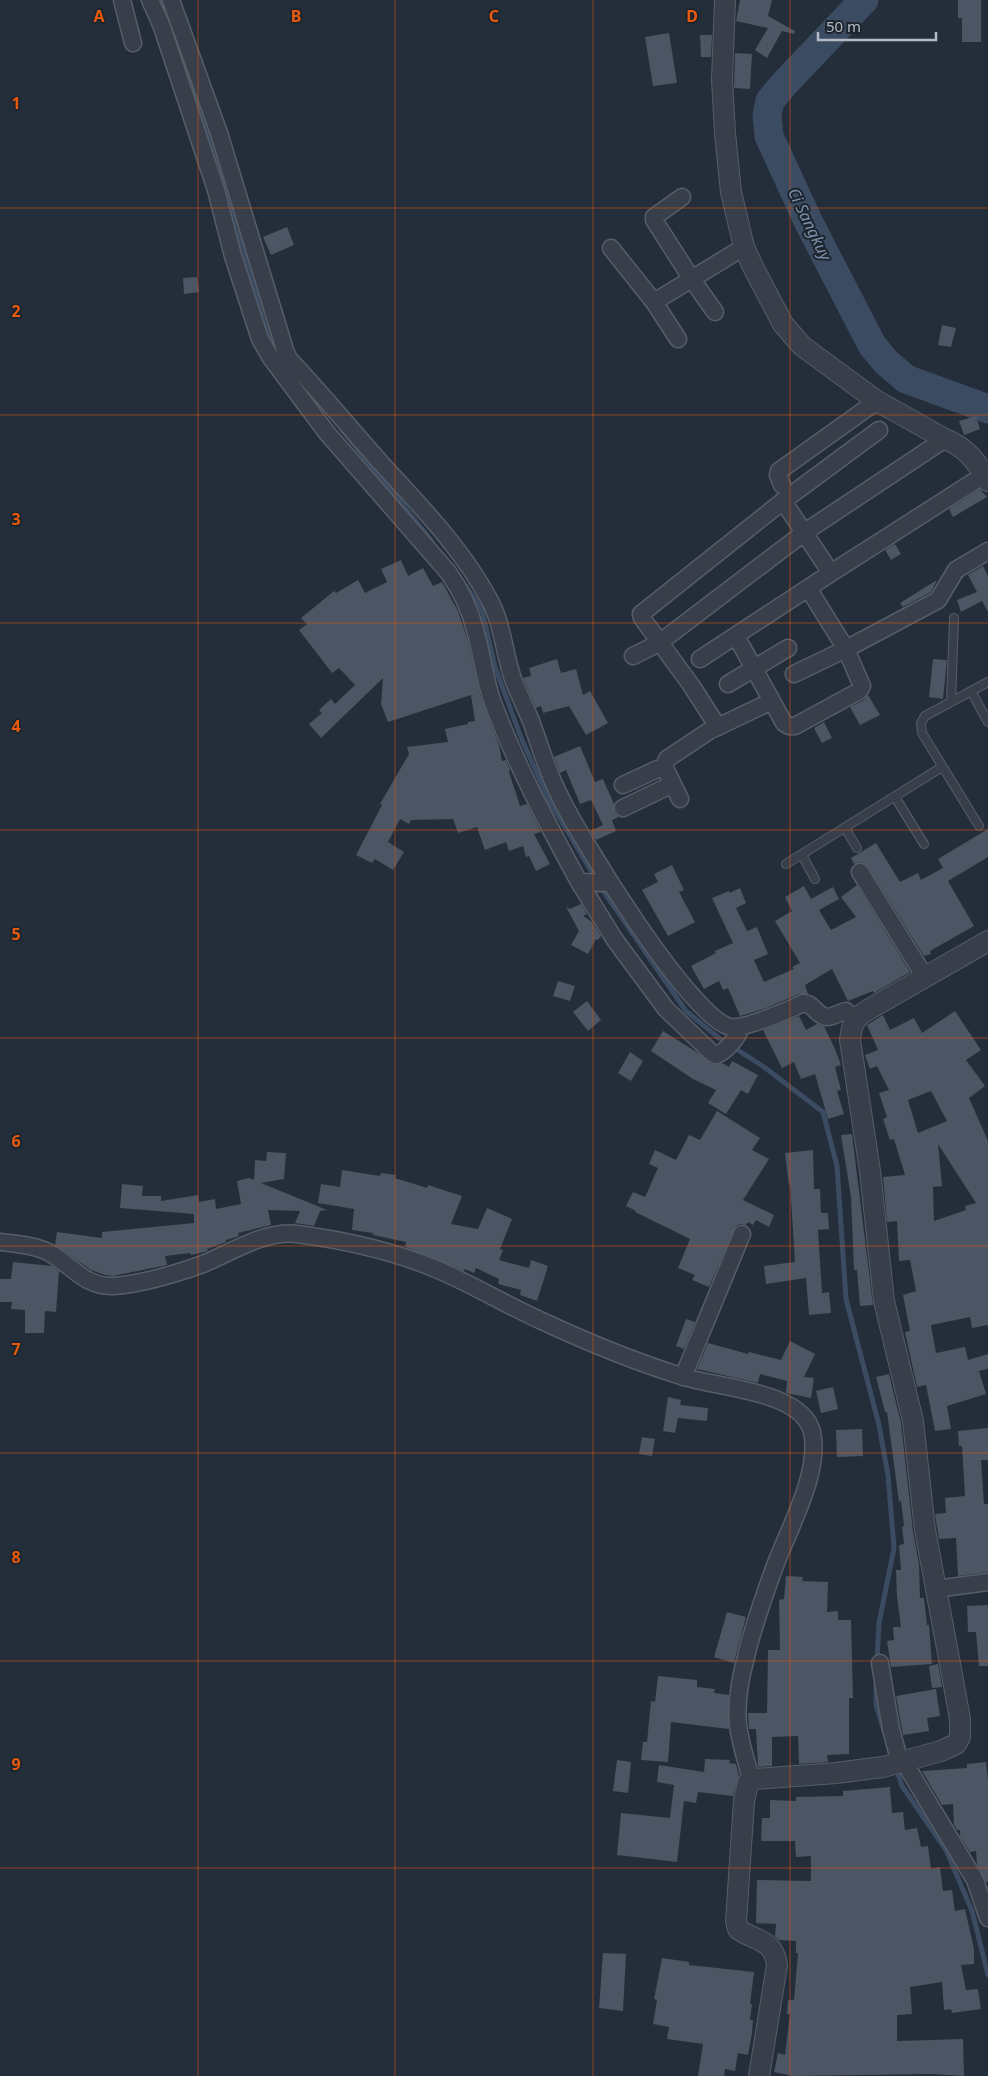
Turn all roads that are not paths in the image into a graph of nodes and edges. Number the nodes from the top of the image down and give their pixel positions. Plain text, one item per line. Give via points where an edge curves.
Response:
1 (122, 0) edge
2 (150, 0) edge
3 (170, 0) edge
4 (725, 0) edge
5 (132, 43) dead end
6 (682, 197) dead end
7 (744, 247) junction
8 (611, 248) dead end
9 (691, 278) junction
10 (654, 302) junction
11 (715, 312) dead end
12 (678, 339) dead end
13 (877, 402) junction
14 (879, 430) dead end
15 (945, 440) junction
16 (986, 478) edge
17 (782, 493) junction
18 (805, 532) junction
19 (988, 551) edge
20 (831, 572) junction
21 (808, 588) junction
22 (954, 618) dead end
23 (736, 636) junction
24 (659, 643) junction
25 (788, 648) dead end
26 (846, 649) junction
27 (633, 656) dead end
28 (700, 659) dead end
29 (754, 668) junction
30 (794, 674) dead end
31 (988, 682) edge
32 (728, 684) dead end
33 (971, 691) junction
34 (772, 701) junction
35 (951, 702) junction
36 (988, 722) edge
37 (718, 727) junction
38 (664, 766) junction
39 (942, 767) junction
40 (541, 784) junction
41 (623, 785) dead end
42 (895, 797) junction
43 (623, 808) dead end
44 (979, 826) dead end
45 (845, 828) junction
46 (924, 844) dead end
47 (857, 848) dead end
48 (802, 855) junction
49 (786, 864) dead end
50 (860, 872) dead end
51 (815, 879) dead end
52 (581, 882) junction
53 (609, 883) junction
54 (988, 941) edge
55 (925, 977) junction
56 (855, 1019) junction
57 (737, 1034) junction
58 (742, 1234) dead end
59 (0, 1242) edge
60 (683, 1377) junction
61 (988, 1582) edge
62 (936, 1589) junction
63 (880, 1663) dead end
64 (896, 1764) junction
65 (751, 1780) junction
66 (988, 1918) edge
67 (759, 2076) edge

1 - 5 street
2 - 40 street via 216,190 233,256 260,338 271,358 327,433 458,587 476,631 492,700
3 - 40 street via 220,133 285,350 422,506 470,567 498,620
4 - 7 street via 722,79 725,132 732,192
6 - 9 street via 654,220
7 - 9 street
7 - 13 street via 770,300 792,335 814,356
8 - 10 street
9 - 10 street
9 - 11 street
10 - 12 street
13 - 15 street
13 - 17 street via 779,471
14 - 17 street
15 - 16 street via 971,455
15 - 18 street
16 - 20 street
17 - 18 street
17 - 24 street via 641,614
18 - 20 street
18 - 24 street
19 - 26 street via 956,570 938,600
20 - 21 street
21 - 23 street
21 - 26 street
22 - 35 lane
23 - 28 street
23 - 29 street
24 - 27 street
24 - 37 street
25 - 29 street
26 - 30 street
26 - 34 street via 862,686 859,691 795,726 784,723
29 - 32 street
29 - 34 street
31 - 33 lane
33 - 35 lane
33 - 36 lane
34 - 37 street
35 - 39 lane via 925,716 921,723 922,733
37 - 38 street via 667,759
38 - 41 street
38 - 43 street via 677,792
39 - 42 lane
39 - 44 lane
40 - 52 street via 541,811
40 - 53 street via 586,844
42 - 45 lane
42 - 46 lane
45 - 47 lane
45 - 48 lane
48 - 49 lane
48 - 51 lane
50 - 55 street
52 - 53 street
52 - 57 street via 615,940 666,1009 716,1055 721,1054
53 - 57 street via 696,1000 712,1017
54 - 55 street
55 - 56 street
56 - 57 street via 846,1012 828,1017 821,1015 810,1004 803,1003
56 - 62 street via 850,1040 870,1171 884,1301 913,1421 925,1530
58 - 60 street
59 - 60 street via 45,1250 79,1276 95,1284 109,1286 174,1274 274,1235 293,1233 311,1236 366,1248 436,1270 541,1321
60 - 65 street via 790,1405 809,1423 812,1434 814,1452 804,1492 775,1567 744,1665 738,1726
61 - 62 street
62 - 64 street via 960,1719 960,1736 956,1744 941,1751
63 - 64 street
64 - 65 street via 836,1774
64 - 66 street via 975,1880
65 - 67 street via 744,1801 736,1921 738,1929 771,1948 777,1965

